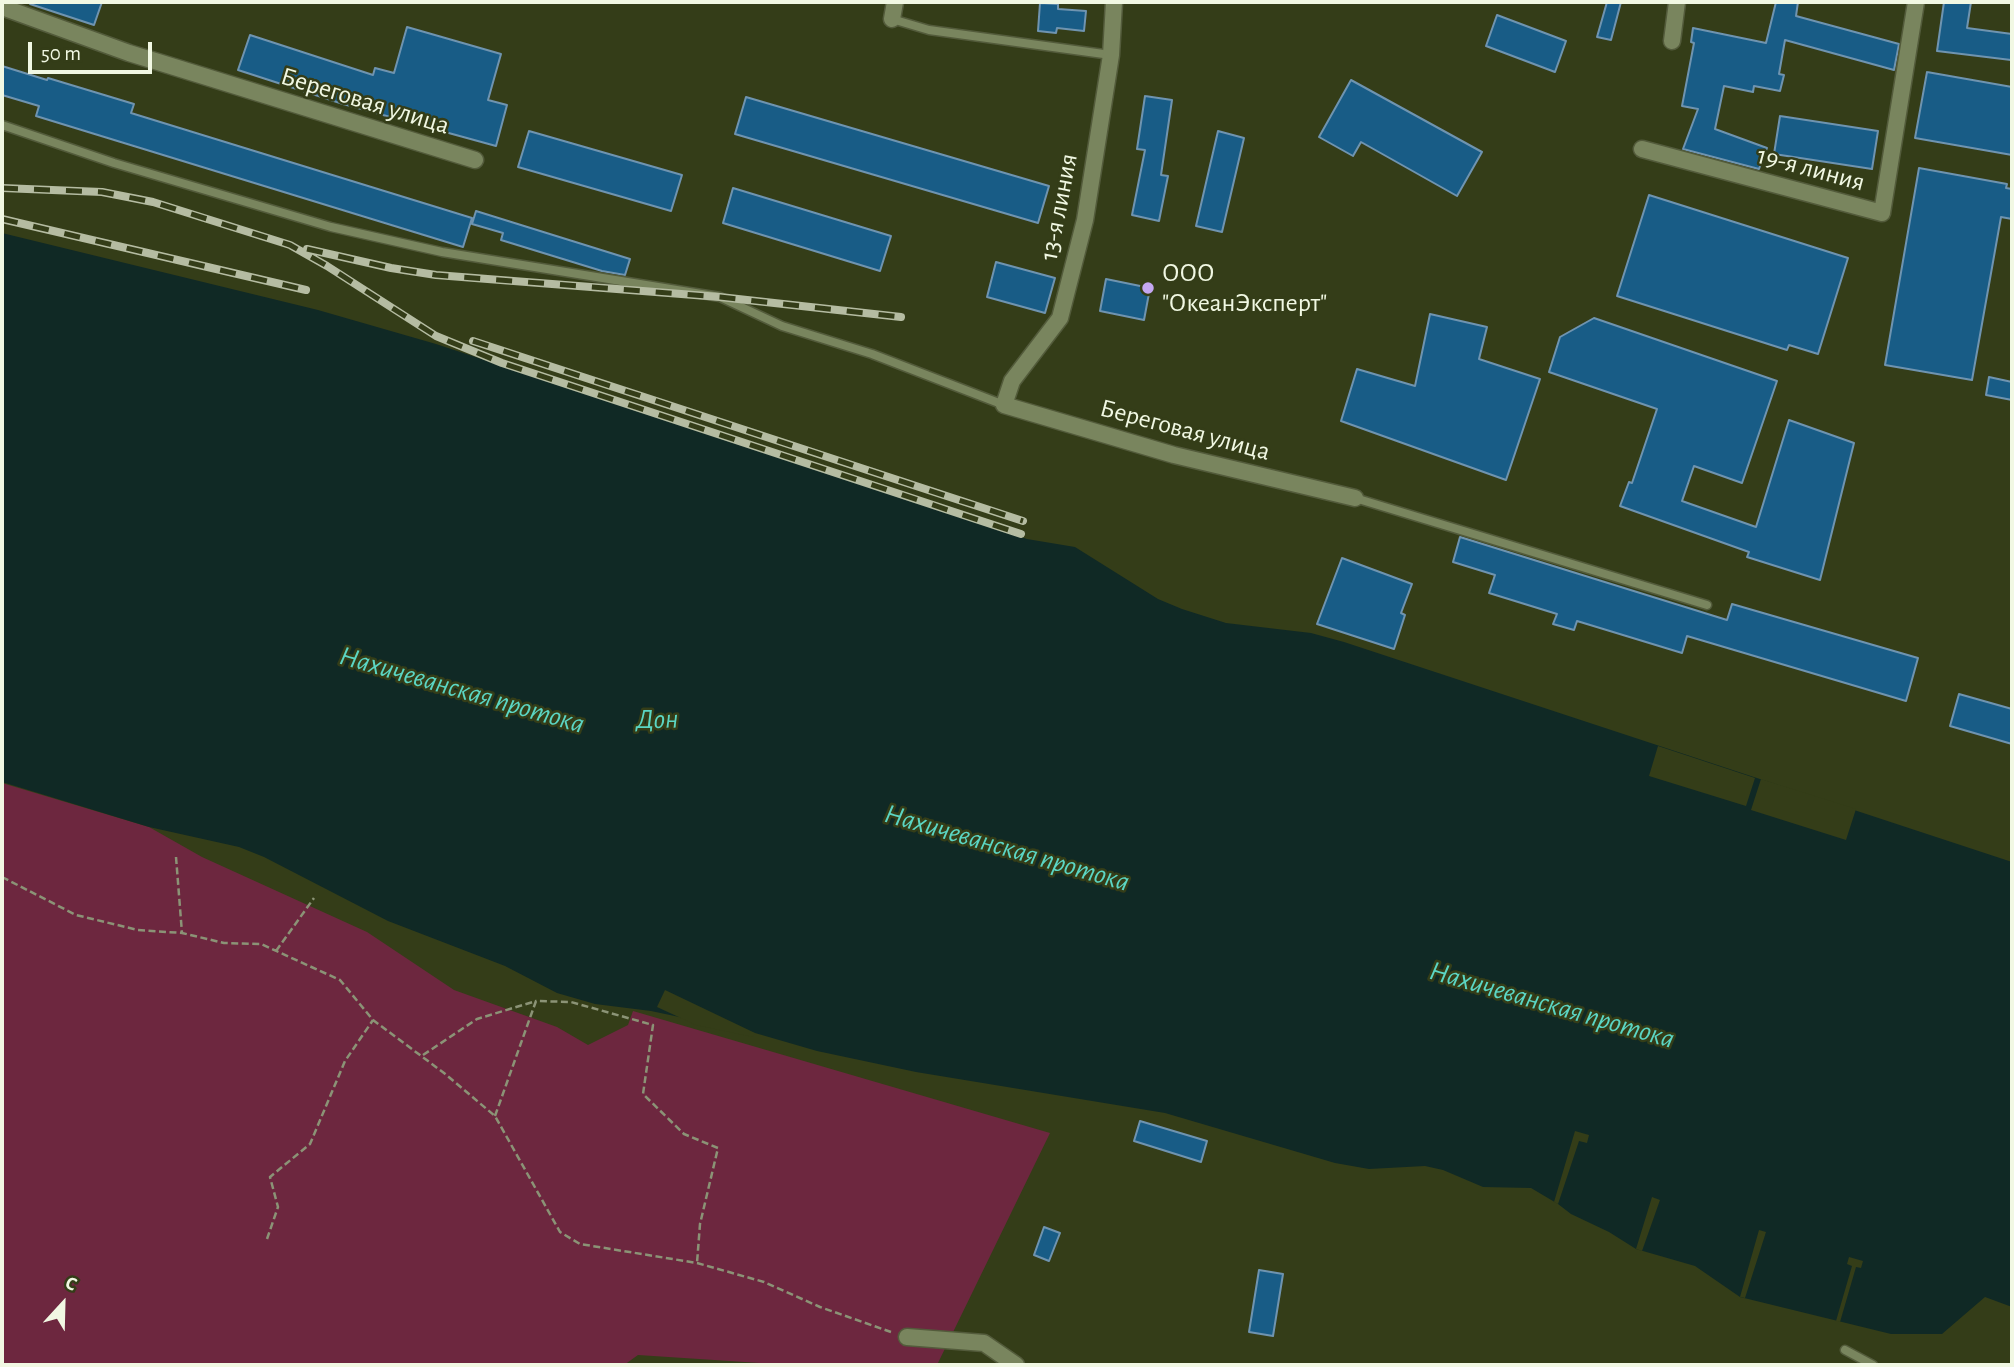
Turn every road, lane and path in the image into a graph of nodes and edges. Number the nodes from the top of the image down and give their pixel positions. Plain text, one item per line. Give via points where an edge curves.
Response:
1 (895, 2) edge
2 (1114, 2) edge
3 (1677, 2) edge
4 (1916, 2) edge
5 (2, 7) edge
6 (892, 19) joint
7 (1671, 41) dead end
8 (1111, 55) junction
9 (2, 125) edge
10 (1642, 149) dead end
11 (475, 160) dead end
12 (1004, 405) junction
13 (1355, 498) joint
14 (1707, 605) dead end
15 (176, 857) dead end
16 (2, 877) edge
17 (314, 898) dead end
18 (182, 933) junction
19 (276, 951) junction
20 (536, 1002) junction
21 (373, 1020) junction
22 (422, 1056) junction
23 (495, 1116) junction
24 (267, 1239) dead end
25 (697, 1263) junction
26 (907, 1338) joint
27 (1845, 1350) dead end
28 (1016, 1365) edge
29 (1873, 1365) edge

1 - 6 street
2 - 8 street, 13-я линия
3 - 7 street
4 - 10 street, 19-я линия via 1882,213
5 - 11 street, Береговая улица via 128,53
6 - 8 lane via 929,30
8 - 12 street, 13-я линия via 1085,220 1060,318 1012,381
9 - 12 lane via 331,227 442,252 720,297 782,326
12 - 13 street, Береговая улица via 1174,456
13 - 14 lane
15 - 18 path
16 - 18 path via 76,915 138,930
17 - 19 path
18 - 19 path via 224,943 261,944
19 - 21 path via 340,980
20 - 22 path via 478,1019
20 - 23 path
20 - 25 path via 571,1002 653,1025 643,1094 684,1135 718,1148 699,1224
21 - 22 path
21 - 24 path via 345,1061 310,1144 270,1177 278,1207
22 - 23 path
23 - 25 path via 560,1232 580,1244
25 - 26 path via 764,1282
26 - 28 street via 984,1343
27 - 29 lane

